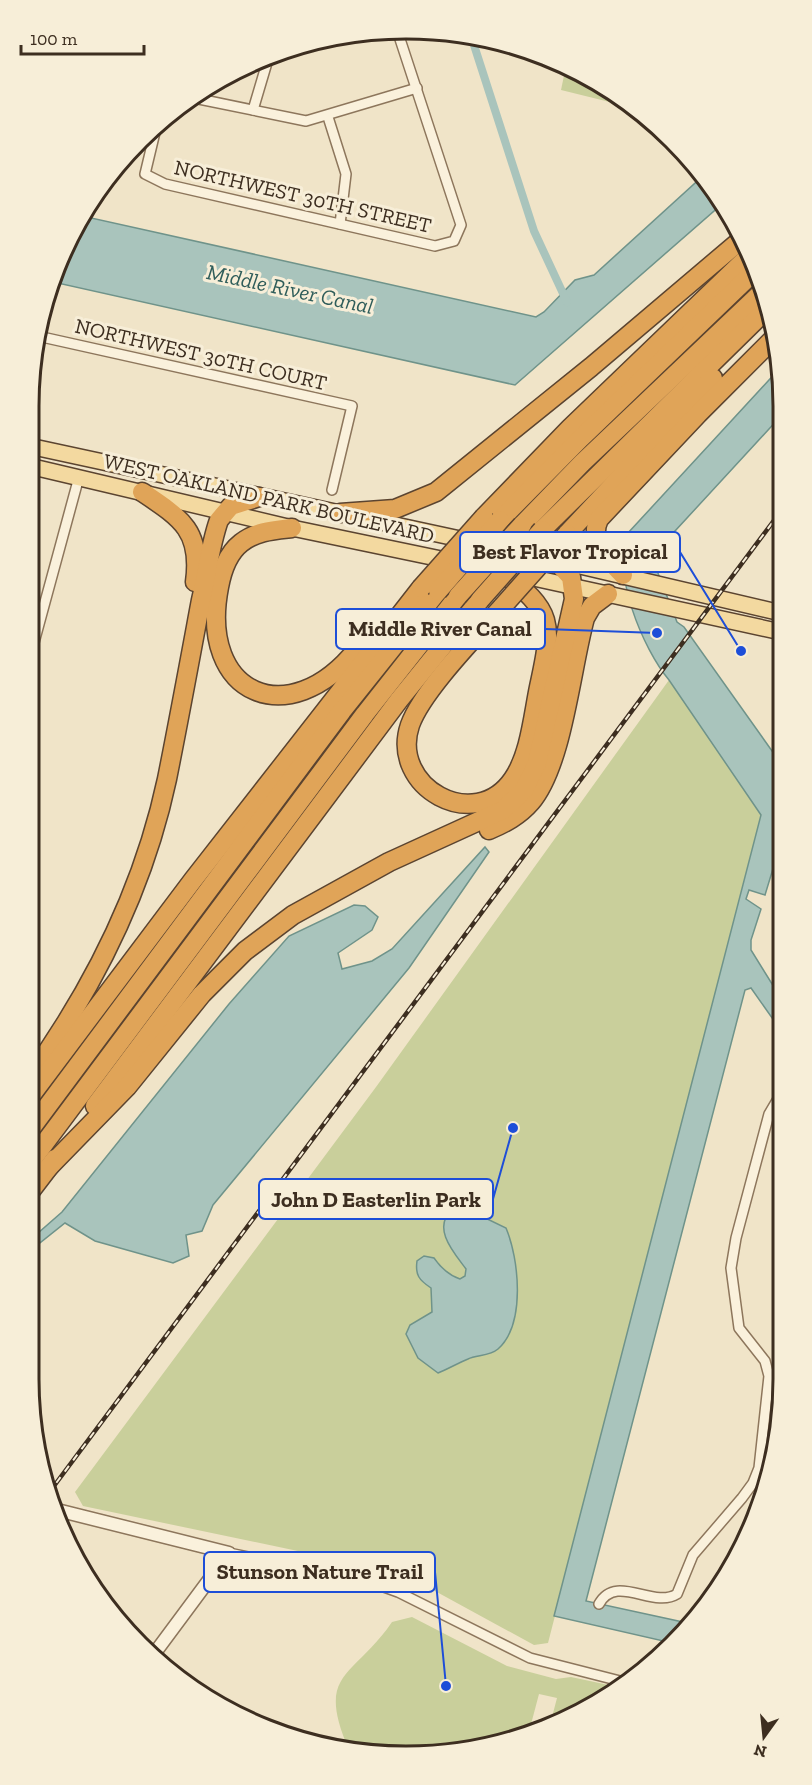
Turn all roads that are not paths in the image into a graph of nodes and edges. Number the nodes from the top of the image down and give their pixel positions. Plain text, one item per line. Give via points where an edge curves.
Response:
1 (400, 39) edge
2 (266, 67) edge
3 (417, 88) junction
4 (204, 100) edge
5 (253, 110) junction
6 (328, 117) junction
7 (153, 140) edge
8 (340, 224) junction
9 (735, 245) edge
10 (743, 262) edge
11 (749, 276) edge
12 (756, 297) edge
13 (761, 315) edge
14 (761, 316) edge
15 (45, 338) edge
16 (768, 344) edge
17 (39, 448) edge
18 (108, 464) junction
19 (39, 468) edge
20 (79, 477) junction
21 (332, 490) dead end
22 (142, 492) junction
23 (259, 497) junction
24 (224, 512) junction
25 (340, 513) junction
26 (492, 519) junction
27 (292, 528) junction
28 (555, 560) junction
29 (500, 571) junction
30 (623, 575) junction
31 (521, 586) edge
32 (521, 586) edge
33 (521, 586) edge
34 (521, 586) edge
35 (574, 587) junction
36 (430, 589) junction
37 (613, 595) junction
38 (773, 611) edge
39 (39, 621) edge
40 (773, 630) edge
41 (188, 663) junction
42 (332, 894) junction
43 (238, 915) junction
44 (150, 1002) junction
45 (39, 1061) edge
46 (48, 1073) junction
47 (39, 1084) edge
48 (39, 1089) edge
49 (773, 1107) edge
50 (39, 1116) edge
51 (39, 1149) edge
52 (47, 1169) junction
53 (39, 1179) edge
54 (64, 1512) edge
55 (229, 1553) junction
56 (603, 1605) dead end
57 (158, 1649) edge
58 (616, 1680) edge

1 - 3 street
2 - 5 street
3 - 6 street
3 - 8 street, NORTHWEST 30TH STREET via 461,225 454,241 435,246
4 - 5 street
5 - 6 street via 306,122
6 - 8 street via 346,174
7 - 8 street, NORTHWEST 30TH STREET via 145,174 165,184
9 - 25 highway via 436,492 394,509
10 - 26 highway via 577,421
11 - 26 highway
12 - 44 highway, bridge via 582,463 458,596 364,714
13 - 43 highway, bridge via 542,530 480,600 411,684
14 - 31 highway, bridge via 725,365
15 - 21 street, NORTHWEST 30TH COURT via 352,406
16 - 30 highway via 599,519 596,541
17 - 18 main road, WEST OAKLAND PARK BOULEVARD
18 - 20 main road via 91,468
18 - 23 main road, WEST OAKLAND PARK BOULEVARD
19 - 20 main road, WEST OAKLAND PARK BOULEVARD
20 - 22 main road, WEST OAKLAND PARK BOULEVARD
20 - 39 street
22 - 24 main road, WEST OAKLAND PARK BOULEVARD
22 - 41 highway via 176,515 194,542 197,568
23 - 24 highway
23 - 25 main road, WEST OAKLAND PARK BOULEVARD
24 - 27 main road, WEST OAKLAND PARK BOULEVARD
24 - 41 highway via 215,530
25 - 28 main road, WEST OAKLAND PARK BOULEVARD
26 - 36 highway, bridge
27 - 29 main road, WEST OAKLAND PARK BOULEVARD
27 - 36 highway via 264,532 243,542 230,556 220,580 216,615 221,649 235,676 256,692 283,696 317,686 338,671 366,638
28 - 30 main road, WEST OAKLAND PARK BOULEVARD
28 - 35 highway via 568,572
29 - 34 highway, bridge
29 - 35 main road, WEST OAKLAND PARK BOULEVARD
30 - 38 main road, WEST OAKLAND PARK BOULEVARD
32 - 33 highway, bridge via 430,693 414,715 408,733 408,756 417,778 432,793 453,802 472,803 506,788 524,753 548,630 541,608
35 - 37 main road, WEST OAKLAND PARK BOULEVARD
35 - 42 highway via 574,604 539,755 524,790 502,810 389,862
36 - 46 highway via 193,880
36 - 50 highway
37 - 40 main road, WEST OAKLAND PARK BOULEVARD
37 - 42 highway via 595,603 587,614 549,769 528,805 497,827
41 - 45 highway via 165,788 132,892 87,986
42 - 52 highway via 280,924 232,962 201,994 127,1087
43 - 44 highway
43 - 52 highway
44 - 51 highway
46 - 47 highway
46 - 48 highway
49 - 56 street via 731,1268 739,1329 765,1361 769,1376 759,1468 742,1498 693,1555 677,1594 666,1599 624,1591 610,1594
52 - 53 highway
54 - 55 street
55 - 57 street
55 - 58 street via 373,1583 530,1658

